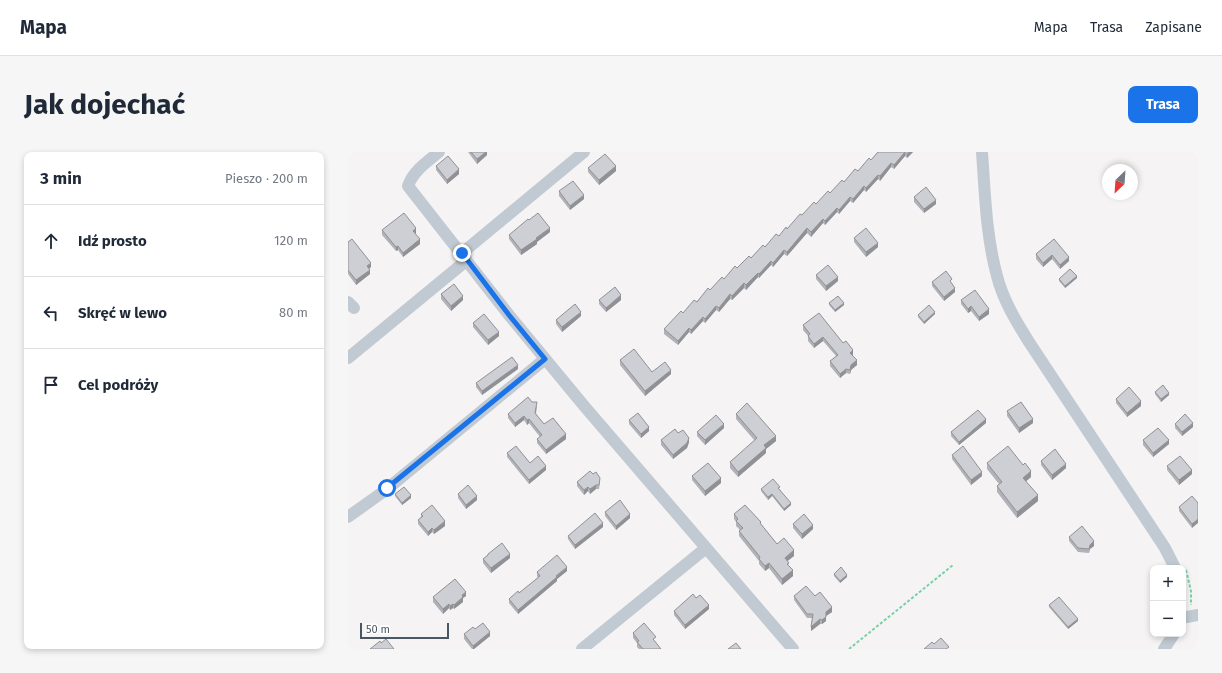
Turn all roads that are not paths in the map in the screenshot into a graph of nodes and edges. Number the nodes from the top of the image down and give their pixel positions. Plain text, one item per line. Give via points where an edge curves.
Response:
1 (439, 152) edge
2 (584, 152) edge
3 (982, 152) edge
4 (464, 256) junction
5 (348, 358) edge
6 (545, 359) junction
7 (348, 517) edge
8 (706, 548) junction
9 (1174, 565) edge
10 (1198, 615) edge
11 (1186, 617) edge
12 (1172, 637) edge
13 (582, 649) edge
14 (793, 649) edge
15 (1164, 649) edge

1 - 4 street via 416,171 408,186
2 - 4 street
3 - 9 street via 990,246 997,277 1010,310 1028,342 1165,548
4 - 5 street via 461,265
4 - 6 street
6 - 7 street
6 - 8 street
8 - 13 street
8 - 14 street
10 - 11 street
12 - 15 street

